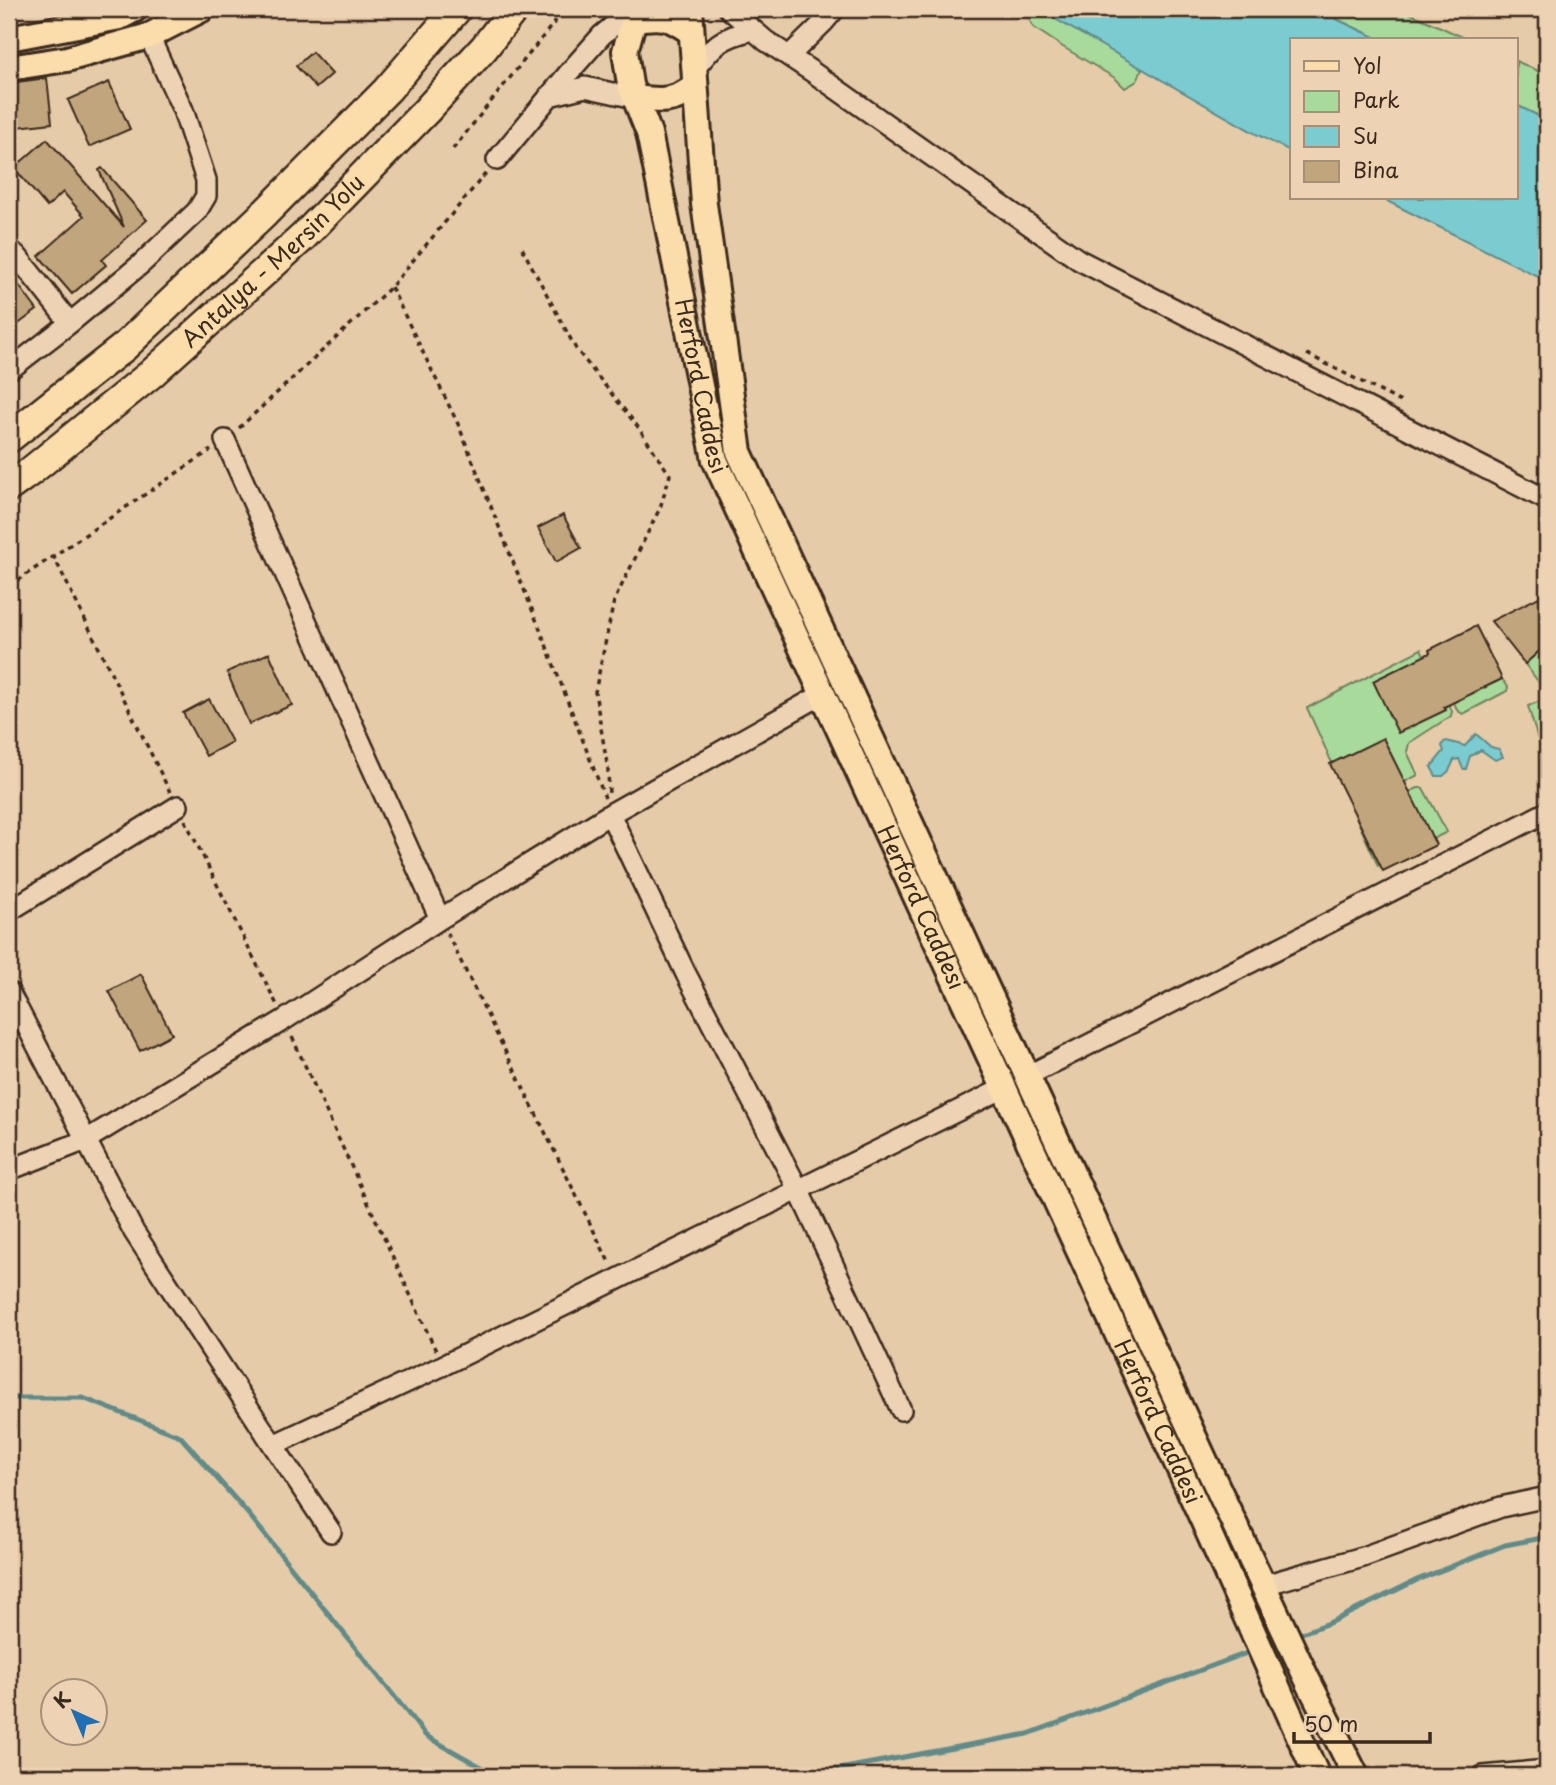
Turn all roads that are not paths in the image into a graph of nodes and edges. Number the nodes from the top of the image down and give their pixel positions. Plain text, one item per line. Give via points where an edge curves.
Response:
1 (202, 9) edge
2 (457, 9) edge
3 (514, 9) edge
4 (729, 9) edge
5 (835, 9) edge
6 (127, 12) edge
7 (635, 14) edge
8 (691, 21) edge
9 (753, 30) junction
10 (149, 36) junction
11 (9, 38) edge
12 (789, 56) junction
13 (9, 68) edge
14 (695, 78) junction
15 (549, 96) junction
16 (635, 98) junction
17 (497, 160) road end
18 (9, 249) edge
19 (70, 323) junction
20 (9, 370) edge
21 (9, 438) edge
22 (225, 440) road end
23 (9, 487) edge
24 (1547, 499) edge
25 (822, 694) junction
26 (178, 806) road end
27 (1547, 812) edge
28 (610, 814) junction
29 (9, 911) edge
30 (440, 919) junction
31 (9, 992) edge
32 (1027, 1076) junction
33 (1004, 1087) junction
34 (86, 1140) junction
35 (9, 1170) edge
36 (798, 1189) junction
37 (901, 1410) dead end
38 (273, 1445) junction
39 (1547, 1497) edge
40 (331, 1532) dead end
41 (1265, 1588) junction
42 (1547, 1770) edge
43 (1317, 1776) edge
44 (1356, 1776) edge
45 (1483, 1776) edge

1 - 10 main road
2 - 21 highway, Antalya - Mersin Yolu via 387,90 265,213 124,347
3 - 23 highway, Antalya - Mersin Yolu via 426,111 303,237 151,374
4 - 9 street
5 - 12 street
6 - 11 main road
7 - 8 main road
7 - 15 street via 602,35
7 - 16 main road, Herford Caddesi via 625,51
8 - 14 main road, Herford Caddesi
9 - 12 street
9 - 14 street via 709,50
10 - 13 main road via 67,59
10 - 19 street via 183,110 206,180 206,196 197,211 141,264
12 - 24 street via 1079,260
14 - 16 main road via 687,93 671,100
14 - 32 main road, Herford Caddesi via 704,204 739,452
15 - 16 street via 585,87
15 - 17 street
16 - 25 main road, Herford Caddesi via 649,133 715,460
18 - 19 street
19 - 20 street
22 - 30 street
25 - 28 street
25 - 33 main road, Herford Caddesi
26 - 29 street
27 - 32 street
28 - 30 street
28 - 36 street via 686,974
30 - 34 street
31 - 34 street
32 - 41 main road, Herford Caddesi
33 - 36 street
33 - 43 main road, Herford Caddesi
34 - 35 street
34 - 38 street via 134,1231
36 - 37 street
36 - 38 street
38 - 40 street
39 - 41 street via 1501,1507
41 - 44 main road, Herford Caddesi
42 - 45 street

